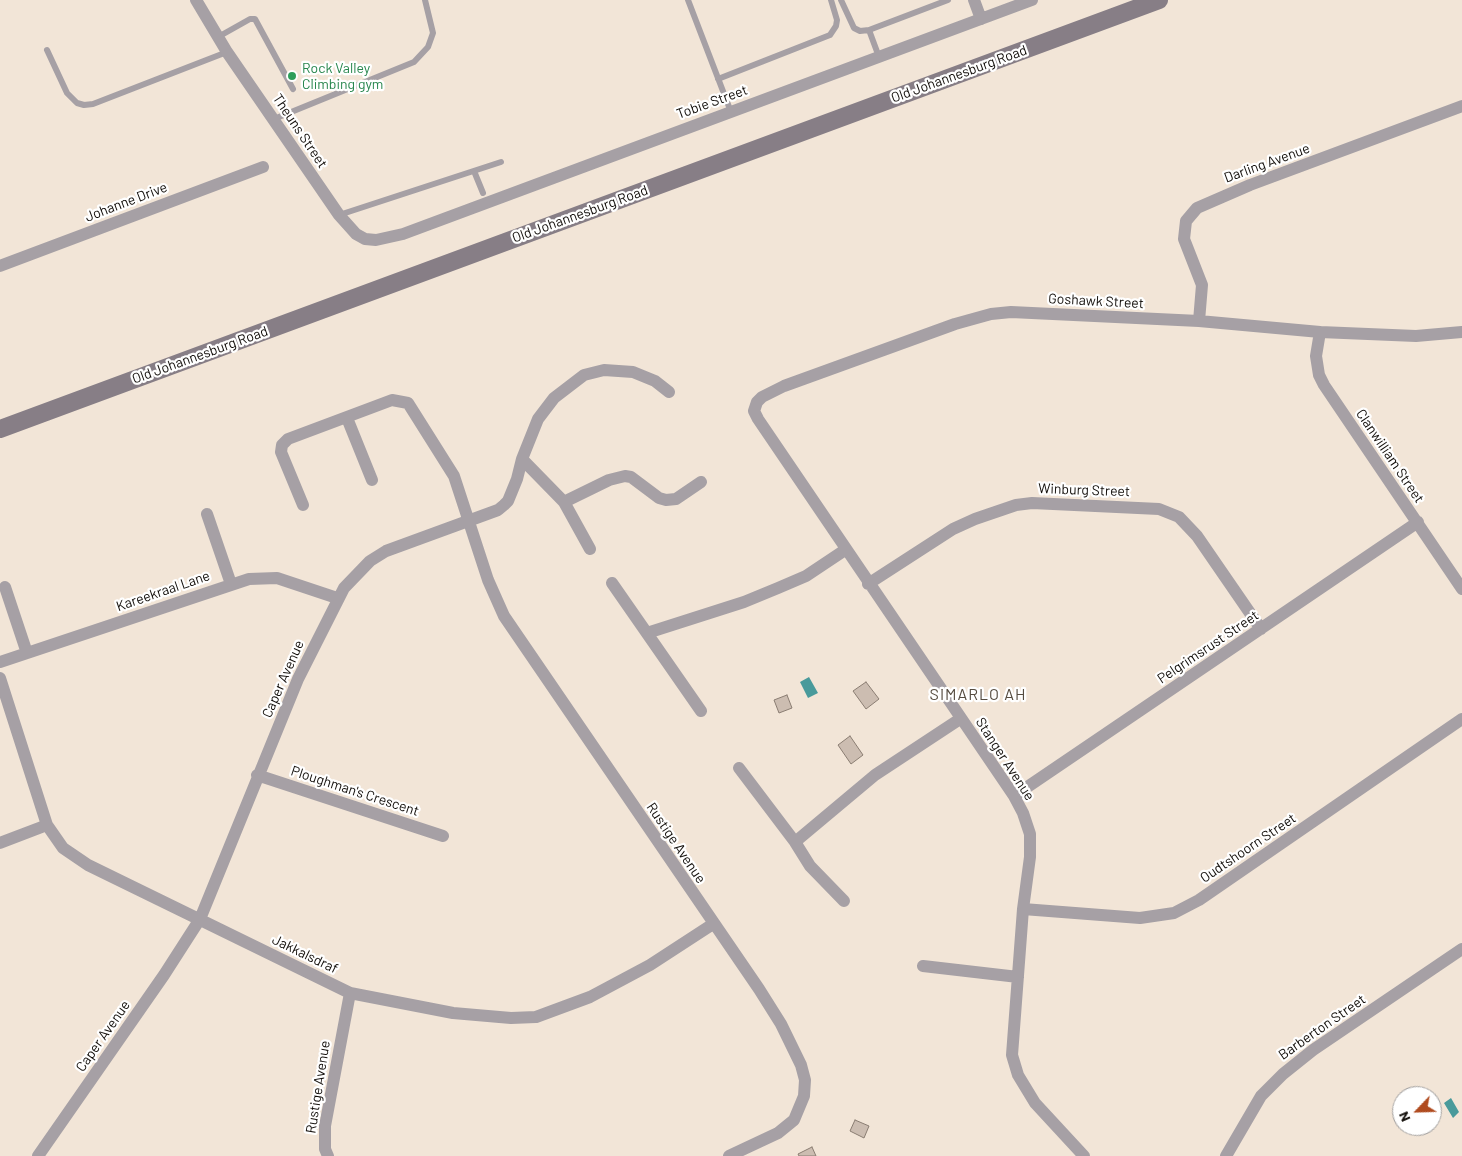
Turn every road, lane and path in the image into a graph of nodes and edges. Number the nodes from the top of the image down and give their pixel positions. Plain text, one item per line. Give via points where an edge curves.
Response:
1 (196, 0) edge
2 (425, 0) edge
3 (688, 0) edge
4 (831, 0) edge
5 (841, 0) edge
6 (948, 0) edge
7 (974, 0) edge
8 (1032, 0) edge
9 (1159, 0) edge
10 (982, 18) junction
11 (869, 30) junction
12 (218, 37) junction
13 (47, 50) dead end
14 (227, 52) junction
15 (879, 56) junction
16 (718, 78) junction
17 (293, 89) dead end
18 (1462, 106) edge
19 (731, 112) junction
20 (274, 119) junction
21 (502, 162) dead end
22 (263, 167) dead end
23 (474, 171) junction
24 (483, 193) dead end
25 (339, 215) junction
26 (402, 234) joint
27 (0, 266) edge
28 (1199, 321) junction
29 (1320, 332) junction
30 (1462, 332) edge
31 (669, 392) dead end
32 (755, 414) joint
33 (347, 418) junction
34 (0, 429) edge
35 (522, 459) junction
36 (372, 480) dead end
37 (702, 482) dead end
38 (564, 502) junction
39 (303, 505) dead end
40 (207, 514) dead end
41 (467, 520) junction
42 (1418, 522) junction
43 (590, 549) dead end
44 (845, 550) junction
45 (612, 583) dead end
46 (230, 584) junction
47 (868, 584) junction
48 (4, 587) dead end
49 (1462, 590) edge
50 (337, 598) junction
51 (1261, 629) junction
52 (647, 633) junction
53 (27, 653) junction
54 (0, 662) edge
55 (0, 678) edge
56 (701, 711) dead end
57 (960, 719) junction
58 (1462, 719) edge
59 (740, 768) dead end
60 (257, 775) junction
61 (1014, 796) junction
62 (47, 825) junction
63 (443, 836) dead end
64 (795, 842) junction
65 (0, 843) edge
66 (844, 901) dead end
67 (1023, 909) junction
68 (200, 919) junction
69 (713, 924) junction
70 (1462, 949) edge
71 (923, 966) dead end
72 (1018, 977) junction
73 (350, 993) junction
74 (38, 1156) edge
75 (328, 1156) edge
76 (729, 1156) edge
77 (1084, 1156) edge
78 (1226, 1156) edge

1 - 12 street, Theuns Street
2 - 20 lane via 433,33 428,46 414,62
3 - 16 lane
4 - 16 lane via 837,20 830,35
5 - 11 lane via 854,28
6 - 11 lane
7 - 10 street
8 - 10 street, Tobie Street
9 - 34 main road, Old Johannesburg Road
10 - 15 street, Tobie Street
11 - 15 lane
12 - 14 street, Theuns Street
12 - 17 lane via 255,19
13 - 14 lane via 67,93 84,105
14 - 20 street, Theuns Street
15 - 19 street, Tobie Street
16 - 19 lane
18 - 28 street, Darling Avenue via 1250,184 1197,208 1186,221 1184,239 1202,285
19 - 26 street, Tobie Street
20 - 25 street, Theuns Street
21 - 23 lane
22 - 27 street, Johanne Drive
23 - 24 lane
23 - 25 lane
25 - 26 street, Theuns Street via 365,239
28 - 29 street, Goshawk Street
28 - 32 street, Goshawk Street via 1011,312 984,315 771,392 757,402
29 - 30 street, Goshawk Street via 1416,336
29 - 42 street, Clanwilliam Street via 1316,356 1324,385
31 - 35 street, Caper Avenue via 655,381 633,372 604,370 584,375 547,406 532,431
32 - 44 street, Stanger Avenue
33 - 36 street
33 - 39 street, Rustige Avenue via 288,439 282,445 281,452
33 - 41 street, Rustige Avenue via 392,400 408,403 454,476
35 - 38 street
35 - 41 street, Caper Avenue via 508,502 498,510
37 - 38 street via 676,499 666,500 625,476 609,480
38 - 43 street
40 - 46 street
41 - 50 street, Caper Avenue via 386,551 356,574
41 - 69 street, Rustige Avenue via 504,616
42 - 49 street, Clanwilliam Street
42 - 51 street, Pelgrimsrust Street
44 - 47 street, Stanger Avenue
44 - 52 street via 806,576 778,588
45 - 52 street
46 - 50 street, Kareekraal Lane via 264,577 277,578
46 - 53 street, Kareekraal Lane
47 - 51 street, Winburg Street via 953,529 1016,505 1159,509 1179,517 1198,536
47 - 57 street, Stanger Avenue
48 - 53 street
50 - 60 street, Caper Avenue
51 - 61 street, Pelgrimsrust Street
52 - 56 street
53 - 54 street, Kareekraal Lane
55 - 62 street, Jakkalsdraf
57 - 61 street, Stanger Avenue
57 - 64 street via 875,775
58 - 67 street, Oudtshoorn Street via 1199,900 1174,913 1140,918
59 - 64 street
60 - 63 street, Ploughman's Crescent
60 - 68 street, Caper Avenue
61 - 67 street, Stanger Avenue via 1026,822 1031,844
62 - 65 street
62 - 68 street, Jakkalsdraf via 63,848 88,865
64 - 66 street via 819,876
67 - 72 street, Stanger Avenue
68 - 73 street, Jakkalsdraf
68 - 74 street, Caper Avenue
69 - 73 street, Jakkalsdraf via 650,965 590,997 536,1017 453,1013
69 - 76 street, Rustige Avenue via 781,1024 805,1080 802,1105 794,1120 778,1133
70 - 78 street, Barberton Street via 1313,1050 1283,1074 1261,1096
71 - 72 street
72 - 77 street, Stanger Avenue via 1012,1055 1015,1068 1035,1103
73 - 75 street, Rustige Avenue via 325,1126

